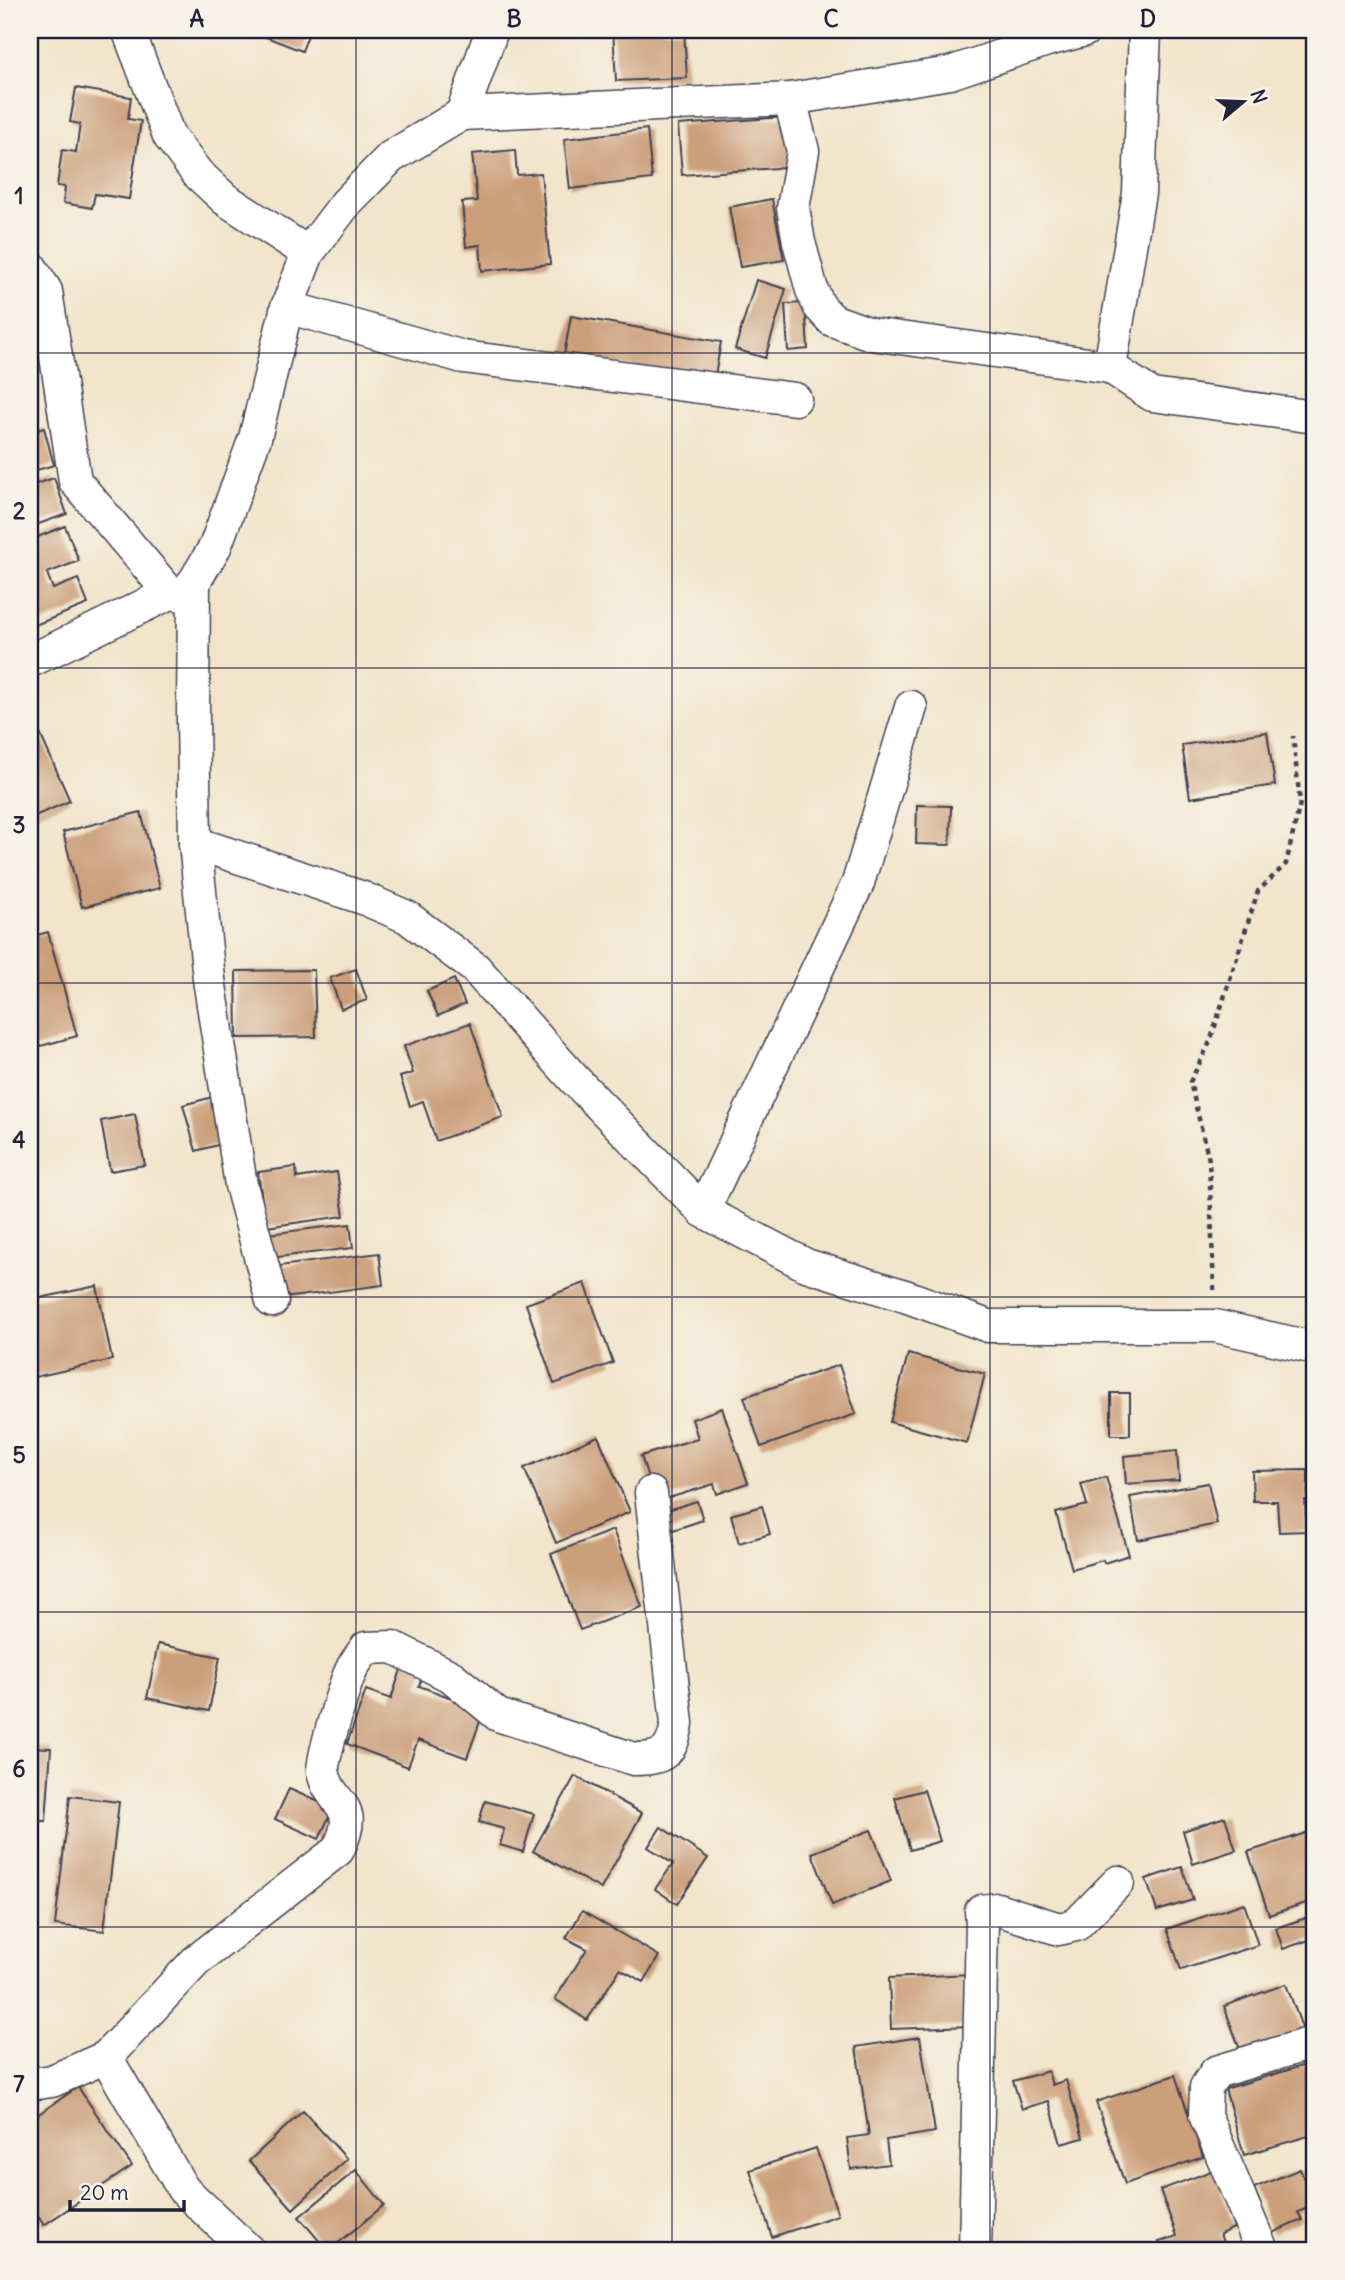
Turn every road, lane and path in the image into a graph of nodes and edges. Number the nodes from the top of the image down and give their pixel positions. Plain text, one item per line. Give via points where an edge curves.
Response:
1 (128, 30) edge
2 (492, 30) edge
3 (1085, 30) edge
4 (1145, 30) edge
5 (790, 99) junction
6 (463, 114) junction
7 (308, 253) junction
8 (35, 288) edge
9 (287, 307) junction
10 (1110, 367) junction
11 (795, 399) dead end
12 (1315, 417) edge
13 (182, 588) junction
14 (30, 661) edge
15 (911, 707) dead end
16 (1293, 736) dead end
17 (195, 842) junction
18 (703, 1211) junction
19 (272, 1301) dead end
20 (1215, 1326) junction
21 (1315, 1348) edge
22 (650, 1493) dead end
23 (1118, 1882) dead end
24 (1315, 2042) edge
25 (106, 2057) junction
26 (30, 2084) edge
27 (1256, 2247) edge
28 (248, 2250) edge
29 (975, 2250) edge

1 - 7 street via 169,135 197,173 226,199
2 - 6 street
3 - 5 street via 950,73
4 - 10 street via 1139,193
5 - 6 street
5 - 10 street via 803,151 793,208 797,231 812,290 832,320 872,334
6 - 7 street via 391,157 346,203
7 - 9 street
8 - 13 street via 75,481
9 - 11 street via 463,357
9 - 13 street via 255,438 215,547
10 - 12 street via 1152,395
13 - 14 street
13 - 17 street via 193,718
15 - 18 street via 858,883
16 - 20 path via 1300,803 1286,864 1258,891 1210,1042 1189,1083 1209,1160
17 - 18 street via 407,917 475,968
17 - 19 street via 209,979 241,1185
18 - 20 street via 806,1265 988,1326
20 - 21 street
22 - 25 street via 677,1723 674,1741 663,1755 634,1759 498,1715 452,1677 393,1647 366,1648 351,1671 321,1768 345,1809 347,1830 338,1850 196,1961
23 - 29 street via 1076,1925 1059,1929 997,1909 981,1911
24 - 27 street via 1216,2072 1206,2087 1205,2115
25 - 26 street via 52,2081
25 - 28 street via 183,2189

